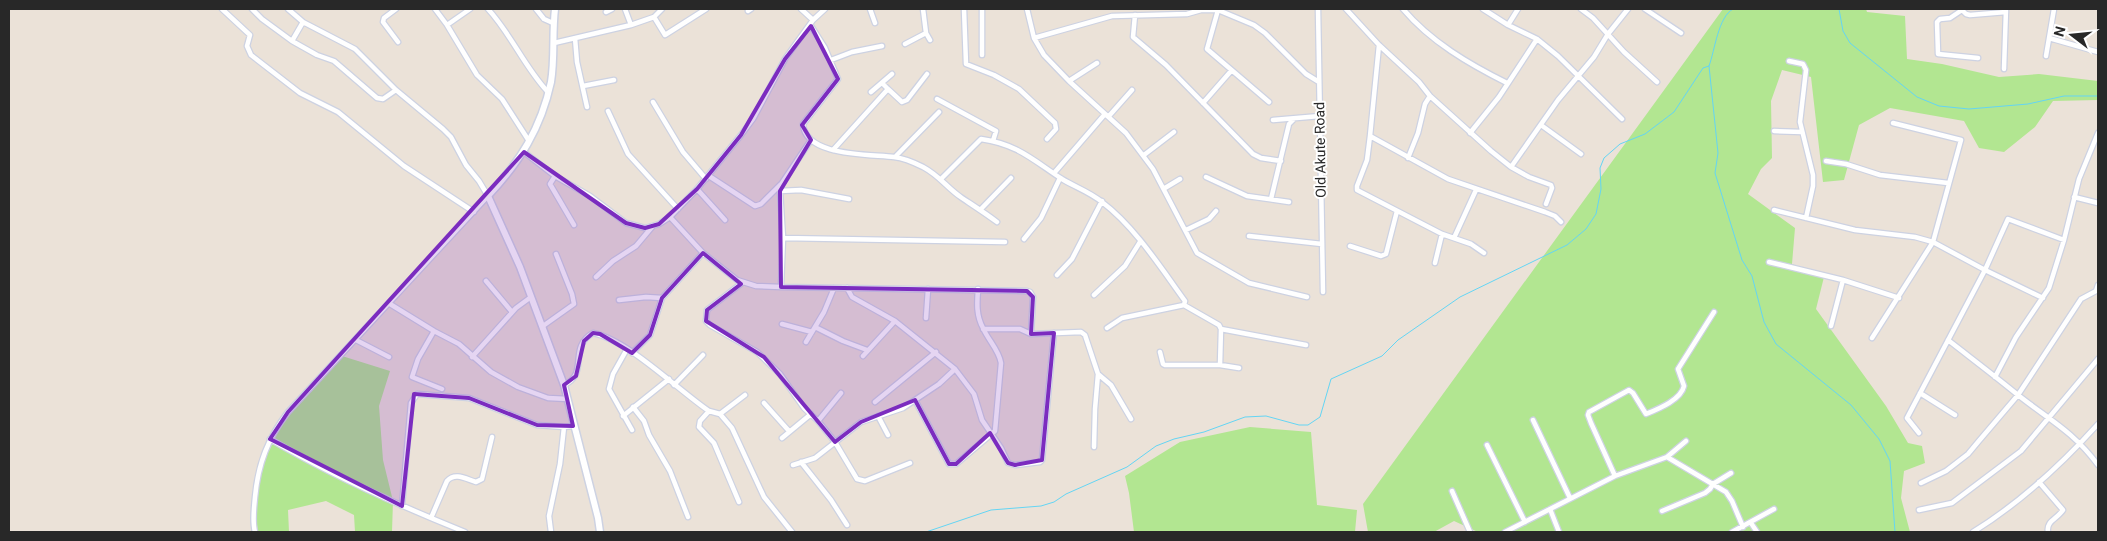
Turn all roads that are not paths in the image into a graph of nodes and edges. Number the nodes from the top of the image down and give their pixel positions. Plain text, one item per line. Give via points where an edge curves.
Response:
1 (222, 9) edge
2 (252, 9) edge
3 (288, 9) edge
4 (396, 9) edge
5 (436, 9) edge
6 (470, 9) edge
7 (488, 9) edge
8 (536, 9) edge
9 (554, 9) edge
10 (612, 9) edge
11 (625, 9) edge
12 (706, 9) edge
13 (801, 9) edge
14 (825, 9) edge
15 (870, 9) edge
16 (923, 9) edge
17 (964, 9) edge
18 (982, 9) edge
19 (1027, 9) edge
20 (1111, 9) edge
21 (1201, 9) edge
22 (1318, 9) edge
23 (1346, 9) edge
24 (1403, 9) edge
25 (1483, 9) edge
26 (1518, 9) edge
27 (1581, 9) edge
28 (1628, 9) edge
29 (1645, 9) edge
30 (1961, 9) edge
31 (2054, 9) edge
32 (660, 10) edge
33 (1218, 10) junction
34 (2006, 10) edge
35 (606, 12) dead end
36 (1135, 15) junction
37 (1112, 16) junction
38 (654, 17) junction
39 (813, 20) junction
40 (303, 22) junction
41 (553, 23) junction
42 (874, 23) dead end
43 (447, 25) junction
44 (631, 25) junction
45 (1508, 25) junction
46 (811, 26) junction
47 (926, 33) junction
48 (1681, 33) dead end
49 (1608, 34) junction
50 (575, 38) junction
51 (1034, 38) junction
52 (2049, 38) junction
53 (1537, 39) junction
54 (930, 40) dead end
55 (292, 41) junction
56 (398, 42) dead end
57 (554, 43) junction
58 (905, 44) dead end
59 (1379, 45) junction
60 (882, 46) dead end
61 (2098, 52) edge
62 (982, 54) dead end
63 (2046, 56) dead end
64 (1978, 58) dead end
65 (831, 60) junction
66 (1789, 61) dead end
67 (1097, 63) dead end
68 (2004, 69) dead end
69 (1231, 71) junction
70 (892, 74) dead end
71 (927, 74) dead end
72 (1578, 75) junction
73 (614, 80) dead end
74 (1069, 82) junction
75 (1319, 82) junction
76 (1657, 82) dead end
77 (882, 83) junction
78 (1507, 83) junction
79 (583, 86) junction
80 (888, 89) junction
81 (396, 90) junction
82 (1132, 90) dead end
83 (548, 91) junction
84 (871, 92) dead end
85 (1430, 96) junction
86 (937, 99) dead end
87 (653, 102) dead end
88 (1269, 102) dead end
89 (1203, 103) junction
90 (587, 108) dead end
91 (608, 111) dead end
92 (939, 112) dead end
93 (1107, 115) junction
94 (1320, 116) junction
95 (1622, 119) dead end
96 (1273, 120) dead end
97 (1292, 120) junction
98 (1893, 123) dead end
99 (1541, 125) junction
100 (1774, 131) dead end
101 (1174, 132) dead end
102 (1802, 132) junction
103 (1470, 133) junction
104 (2098, 133) edge
105 (1370, 136) junction
106 (1047, 139) dead end
107 (811, 140) junction
108 (993, 141) junction
109 (530, 142) junction
110 (833, 150) junction
111 (524, 152) junction
112 (1581, 154) dead end
113 (1144, 156) junction
114 (895, 157) junction
115 (1408, 158) junction
116 (1281, 161) junction
117 (1826, 161) dead end
118 (1511, 167) junction
119 (1054, 172) junction
120 (554, 176) junction
121 (1206, 176) dead end
122 (707, 177) junction
123 (942, 178) junction
124 (1011, 178) dead end
125 (1060, 178) junction
126 (1180, 179) dead end
127 (782, 183) junction
128 (1948, 184) junction
129 (1165, 188) junction
130 (697, 189) junction
131 (1476, 190) junction
132 (780, 191) junction
133 (488, 196) junction
134 (2074, 197) junction
135 (850, 199) dead end
136 (1271, 199) junction
137 (1102, 201) junction
138 (1289, 202) dead end
139 (2098, 203) edge
140 (1546, 204) dead end
141 (678, 209) junction
142 (981, 209) junction
143 (1774, 210) dead end
144 (1398, 211) junction
145 (474, 212) junction
146 (1216, 212) dead end
147 (670, 217) junction
148 (1806, 218) junction
149 (725, 220) dead end
150 (997, 222) dead end
151 (1562, 222) dead end
152 (574, 224) dead end
153 (653, 226) junction
154 (1186, 230) junction
155 (1442, 234) junction
156 (1249, 236) dead end
157 (783, 238) junction
158 (1454, 238) junction
159 (1024, 239) dead end
160 (2064, 240) junction
161 (1005, 242) dead end
162 (1140, 242) junction
163 (1933, 242) junction
164 (1322, 244) junction
165 (1350, 246) dead end
166 (1484, 252) dead end
167 (703, 253) junction
168 (556, 254) dead end
169 (1769, 262) dead end
170 (1435, 263) dead end
171 (1985, 270) junction
172 (1057, 275) dead end
173 (596, 278) dead end
174 (1843, 280) junction
175 (486, 281) dead end
176 (742, 283) junction
177 (2098, 286) edge
178 (781, 287) junction
179 (834, 288) junction
180 (847, 288) junction
181 (928, 289) junction
182 (978, 289) junction
183 (1322, 292) dead end
184 (1094, 295) dead end
185 (531, 297) junction
186 (1307, 297) dead end
187 (662, 298) junction
188 (1899, 298) junction
189 (2043, 298) junction
190 (620, 300) dead end
191 (390, 304) junction
192 (1184, 305) junction
193 (512, 312) junction
194 (1714, 312) dead end
195 (926, 318) dead end
196 (895, 321) junction
197 (782, 324) dead end
198 (543, 326) junction
199 (1831, 326) dead end
200 (1106, 328) dead end
201 (983, 329) junction
202 (1221, 329) junction
203 (814, 330) junction
204 (434, 331) junction
205 (1054, 333) junction
206 (1031, 334) junction
207 (1872, 338) dead end
208 (356, 340) junction
209 (1948, 340) junction
210 (806, 342) dead end
211 (1306, 344) dead end
212 (627, 349) junction
213 (867, 350) junction
214 (936, 352) junction
215 (1160, 352) dead end
216 (632, 353) junction
217 (703, 355) dead end
218 (863, 356) dead end
219 (389, 357) dead end
220 (472, 357) junction
221 (2098, 359) edge
222 (1220, 365) junction
223 (1239, 368) dead end
224 (955, 369) junction
225 (1098, 374) junction
226 (1995, 377) junction
227 (669, 379) junction
228 (564, 385) junction
229 (674, 385) junction
230 (442, 389) dead end
231 (841, 393) dead end
232 (1920, 393) junction
233 (745, 395) dead end
234 (2018, 395) junction
235 (568, 400) junction
236 (915, 400) junction
237 (764, 402) dead end
238 (875, 402) dead end
239 (633, 406) junction
240 (709, 411) junction
241 (720, 414) junction
242 (810, 414) junction
243 (622, 416) junction
244 (878, 416) junction
245 (1955, 416) dead end
246 (2050, 418) junction
247 (1131, 419) dead end
248 (1533, 420) dead end
249 (818, 421) junction
250 (2098, 424) edge
251 (573, 426) junction
252 (564, 427) junction
253 (632, 430) dead end
254 (790, 431) junction
255 (990, 433) junction
256 (1919, 434) dead end
257 (888, 435) dead end
258 (492, 437) dead end
259 (782, 438) dead end
260 (270, 439) junction
261 (1686, 441) dead end
262 (834, 442) junction
263 (1487, 444) dead end
264 (2081, 444) junction
265 (1094, 447) dead end
266 (1667, 456) junction
267 (801, 462) junction
268 (910, 463) dead end
269 (793, 465) dead end
270 (2098, 465) edge
271 (1731, 472) dead end
272 (1615, 476) junction
273 (1921, 482) dead end
274 (2039, 482) junction
275 (1713, 484) junction
276 (1452, 491) dead end
277 (1570, 498) junction
278 (739, 502) dead end
279 (402, 506) junction
280 (1550, 509) junction
281 (1774, 509) dead end
282 (1919, 510) dead end
283 (1662, 511) dead end
284 (688, 517) dead end
285 (431, 518) junction
286 (1524, 522) junction
287 (1751, 523) junction
288 (847, 525) dead end
289 (1743, 527) junction
290 (1982, 527) junction
291 (459, 531) edge
292 (256, 532) edge
293 (466, 532) edge
294 (551, 532) edge
295 (600, 532) edge
296 (792, 532) edge
297 (1470, 532) edge
298 (1505, 532) edge
299 (1559, 532) edge
300 (1732, 532) edge
301 (1757, 532) edge
302 (1973, 532) edge
303 (1986, 532) edge
304 (2048, 532) edge

1 - 145 street via 250,35 247,46 251,55 300,92 338,112 404,166
2 - 55 street
3 - 40 street
4 - 56 street via 383,22
5 - 43 street
6 - 43 street
7 - 83 street
8 - 41 street via 544,19
9 - 41 main road
10 - 35 street
11 - 44 street
12 - 38 street via 665,35
13 - 39 street
14 - 39 street
15 - 42 street
16 - 47 street
17 - 106 street via 966,64 1019,89 1055,123 1056,129
18 - 62 street
19 - 51 street
20 - 37 street
21 - 33 street
21 - 36 street via 1187,14
22 - 75 street, Old Akute Road
23 - 59 street
24 - 78 street via 1441,44
25 - 45 street
26 - 45 street
27 - 49 street
28 - 49 street
29 - 48 street
30 - 34 street via 1970,15
30 - 64 street via 1950,18 1937,22 1938,54
31 - 52 street
32 - 38 street
33 - 69 street via 1207,49
33 - 75 street via 1254,25 1306,74
34 - 68 street
36 - 37 street
36 - 89 street via 1133,37
37 - 51 street
38 - 44 street
39 - 46 street
40 - 55 street
40 - 81 street via 355,49
41 - 57 main road
43 - 109 street via 477,74 502,99
44 - 50 street
45 - 53 street
46 - 65 street
46 - 122 street via 785,59 753,119
47 - 54 street
47 - 58 street
49 - 72 street
49 - 76 street
50 - 57 street
50 - 79 street
51 - 74 street
52 - 61 street
52 - 63 street
53 - 72 street
53 - 78 street
55 - 81 street via 334,61 377,98 383,99
57 - 83 main road
59 - 85 street
59 - 105 street
60 - 65 street
65 - 107 street via 838,76 837,82 803,124
66 - 102 street via 1803,64 1806,70 1800,114
67 - 74 street
69 - 88 street
69 - 89 street
70 - 77 street
71 - 80 street via 902,102
72 - 95 street
72 - 99 street
73 - 79 street
74 - 93 street
75 - 94 street, Old Akute Road
77 - 80 street
77 - 84 street
78 - 103 street
79 - 90 street
80 - 110 street
81 - 133 street via 451,137
82 - 93 street
83 - 109 main road
85 - 103 street
85 - 115 street
86 - 108 street via 996,131
87 - 122 street via 683,152
89 - 116 street via 1253,154
91 - 141 street via 628,154
92 - 114 street
93 - 113 street
93 - 119 street
94 - 97 street
94 - 164 street, Old Akute Road
96 - 97 street
97 - 116 street
98 - 128 street via 1961,140
99 - 112 street
99 - 118 street
100 - 102 street
101 - 113 street
102 - 148 street via 1814,186
103 - 118 street
104 - 134 street
105 - 115 street
105 - 144 street via 1367,160 1357,190
107 - 110 street
107 - 127 street
108 - 119 street via 1020,150
108 - 123 street via 981,139
109 - 111 main road
110 - 114 street via 860,156
111 - 120 street
111 - 133 main road
113 - 129 street
114 - 123 street via 922,166
115 - 131 street
116 - 136 street
117 - 128 street via 1880,175
118 - 140 street via 1551,184
119 - 125 street
120 - 152 street via 550,184
120 - 153 street via 590,196 626,223 638,228
121 - 136 street via 1247,196
122 - 127 street via 755,206
122 - 130 street
123 - 142 street via 960,197
124 - 142 street
125 - 137 street
125 - 159 street via 1041,218
126 - 129 street
127 - 132 street
128 - 163 street
129 - 154 street
130 - 141 street
130 - 149 street
131 - 151 street via 1555,216
131 - 158 street
132 - 135 street via 800,190
132 - 157 street
133 - 145 street
133 - 185 main road
134 - 139 street
134 - 160 street
136 - 138 street
137 - 162 street
137 - 172 street via 1072,259
141 - 147 street
142 - 150 street
143 - 148 street
144 - 155 street
144 - 165 street via 1386,254 1382,256
145 - 191 street
146 - 154 street
147 - 153 street
147 - 167 street
148 - 163 street via 1855,230
153 - 173 street via 636,246
154 - 186 street via 1200,256 1240,280
155 - 158 street
155 - 170 street
156 - 164 street
157 - 161 street
157 - 178 street
158 - 166 street
160 - 171 street via 2008,219
160 - 189 street
162 - 184 street via 1125,266
162 - 192 street via 1185,301
163 - 171 street
163 - 188 street
164 - 183 street, Old Akute Road
167 - 176 street
167 - 187 street
168 - 198 street via 574,304
169 - 174 street
171 - 189 street
171 - 209 street
174 - 188 street
174 - 199 street
175 - 193 street
176 - 178 street
176 - 242 street via 707,310 706,321 764,357
177 - 234 street via 2096,291 2082,298
178 - 179 street
179 - 180 street
179 - 203 street
180 - 181 street
180 - 196 street via 852,297
181 - 182 street
181 - 195 street
182 - 201 street via 978,315
182 - 206 street via 1030,292 1033,297
185 - 193 street
185 - 198 main road
187 - 190 street
187 - 216 street via 650,334
188 - 207 street
189 - 226 street via 2016,337
191 - 204 street
191 - 208 street
192 - 200 street via 1122,318
192 - 202 street
193 - 220 street
194 - 272 street via 1678,369 1684,386 1681,394 1646,414 1629,390 1589,412 1590,423
196 - 213 street
196 - 214 street
197 - 203 street
198 - 228 main road
201 - 206 street via 1020,329
201 - 255 street via 998,353 1000,363 996,427
202 - 211 street
202 - 222 street
203 - 210 street
203 - 213 street
204 - 220 street via 459,344
204 - 230 street via 412,377
205 - 206 street
205 - 225 street via 1080,332 1085,335
205 - 255 street via 1042,460 1016,465 1008,463
208 - 219 street
208 - 260 street via 288,412
209 - 226 street
209 - 232 street
212 - 216 street
212 - 228 street via 593,333 580,347 576,376
212 - 243 street via 613,374 609,389
213 - 218 street
214 - 224 street
214 - 238 street
215 - 222 street via 1165,365
216 - 227 street
217 - 229 street
220 - 235 street via 518,387 548,398
221 - 246 street
222 - 223 street
224 - 236 street
224 - 255 street via 974,394
225 - 247 street via 1110,385
225 - 265 street
226 - 234 street
227 - 229 street
227 - 239 street
228 - 235 main road
229 - 240 street
231 - 249 street
232 - 245 street
232 - 256 street via 1907,418
233 - 241 street
234 - 246 street
234 - 273 street via 1957,463 1938,476
235 - 251 main road
236 - 244 street
236 - 255 street via 948,464 956,464
237 - 254 street
239 - 243 street
239 - 284 street via 670,471
240 - 241 street
240 - 278 street via 699,427 714,443
241 - 296 street via 732,428 764,498
242 - 249 street
242 - 254 street
243 - 253 street
244 - 257 street
244 - 262 street via 861,422
246 - 264 street
246 - 282 street via 2021,450 1952,503
248 - 277 street
249 - 262 street
250 - 264 street
251 - 252 street
251 - 295 main road
252 - 279 street via 537,425 469,398 417,394 411,403
252 - 294 street via 549,516
254 - 259 street
258 - 285 street via 482,479 476,482 458,476 450,478
260 - 279 street via 317,466
260 - 292 street via 258,473 254,508
261 - 266 street
262 - 267 street via 815,458
262 - 268 street via 860,481
263 - 286 street
264 - 270 street
264 - 274 street
266 - 272 street
266 - 275 street
267 - 269 street
267 - 288 street
271 - 275 street
272 - 277 street
274 - 290 street
274 - 304 street via 2063,510 2049,523
275 - 283 street via 1705,493
275 - 289 street via 1729,496
276 - 297 street
277 - 280 street
279 - 285 street
280 - 286 street
280 - 299 street
281 - 287 street
285 - 291 street
286 - 298 street
287 - 289 street
287 - 301 street
289 - 300 street
290 - 302 street
290 - 303 street
291 - 293 street

